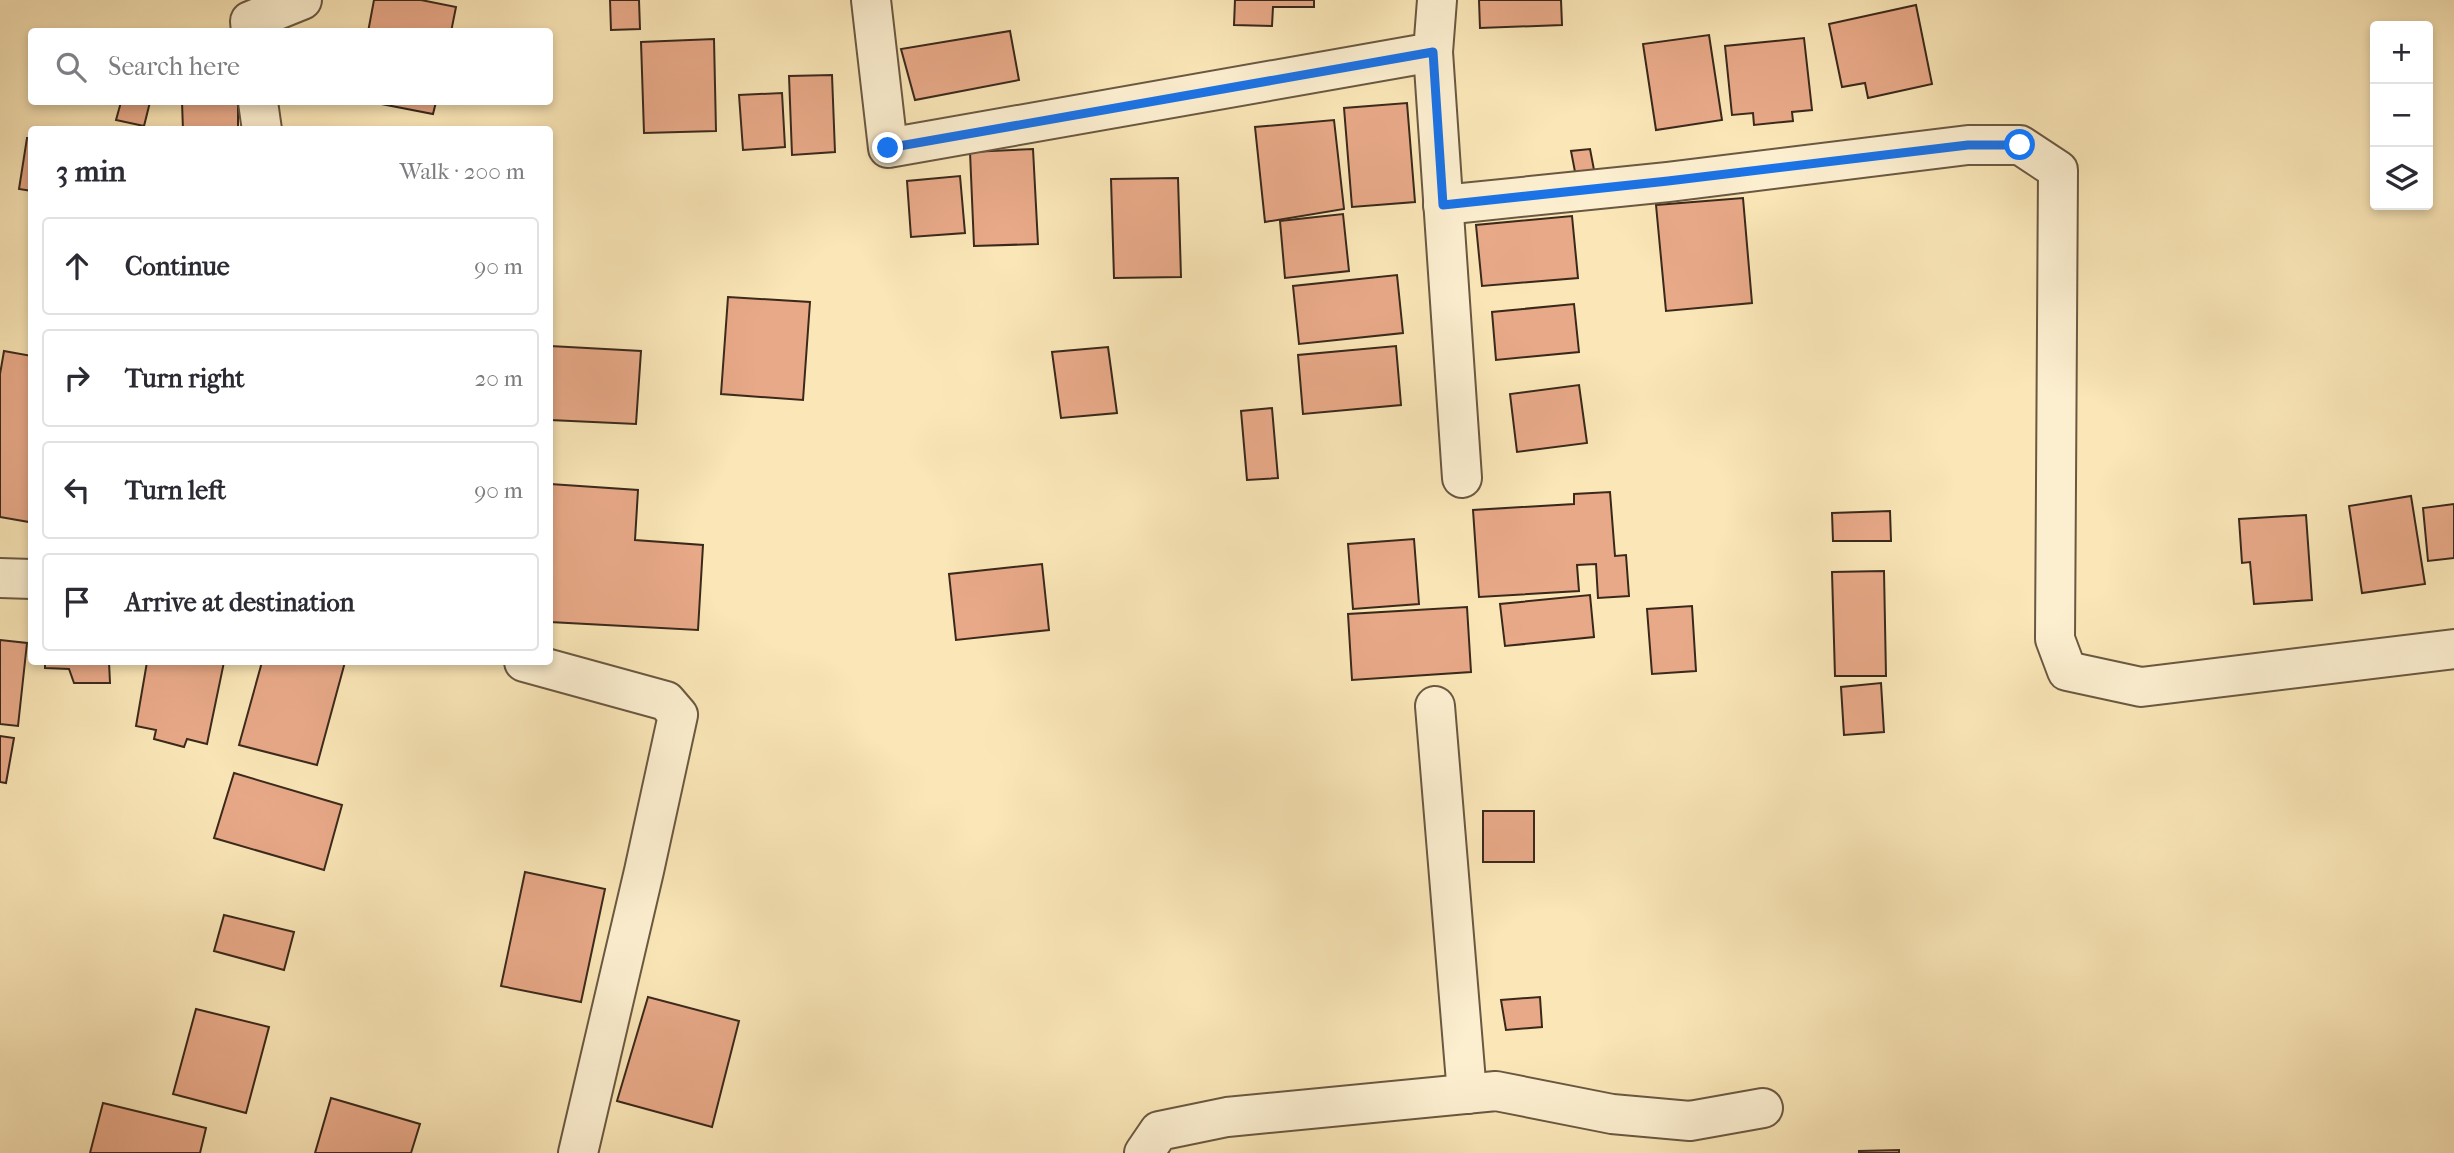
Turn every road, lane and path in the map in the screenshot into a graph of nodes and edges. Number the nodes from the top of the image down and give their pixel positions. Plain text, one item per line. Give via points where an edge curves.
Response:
1 (302, 0) edge
2 (871, 0) edge
3 (1437, 0) edge
4 (251, 28) edge
5 (1433, 52) junction
6 (258, 105) edge
7 (261, 126) edge
8 (1443, 205) junction
9 (1462, 478) dead end
10 (0, 578) edge
11 (28, 579) edge
12 (2454, 649) edge
13 (535, 665) edge
14 (1435, 706) dead end
15 (1466, 1094) junction
16 (1763, 1108) dead end
17 (578, 1153) edge
18 (1144, 1153) edge

1 - 4 street via 250,21
2 - 5 street via 888,148
3 - 5 street
5 - 8 street
6 - 7 street
8 - 9 street
8 - 12 street via 1968,145 2020,145 2057,170 2055,639 2067,671 2141,687
10 - 11 street
13 - 17 street via 666,701 677,715
14 - 15 street
15 - 16 street via 1496,1091 1612,1114 1690,1121
15 - 18 street via 1227,1117 1159,1130

